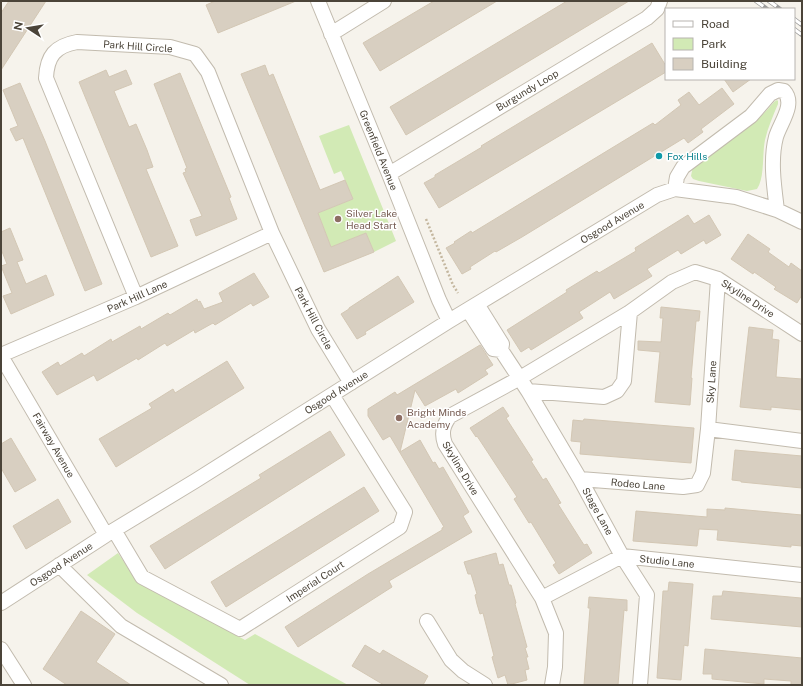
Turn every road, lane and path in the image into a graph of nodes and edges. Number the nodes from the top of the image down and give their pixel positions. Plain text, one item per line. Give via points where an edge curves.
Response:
1 (318, 1) edge
2 (384, 1) edge
3 (660, 1) edge
4 (331, 34) junction
5 (389, 174) junction
6 (675, 189) junction
7 (777, 210) junction
8 (426, 219) dead end
9 (802, 222) edge
10 (272, 233) junction
11 (718, 279) junction
12 (458, 292) dead end
13 (136, 297) junction
14 (472, 307) junction
15 (630, 312) junction
16 (449, 321) junction
17 (802, 334) edge
18 (1, 356) edge
19 (520, 378) junction
20 (351, 384) junction
21 (528, 391) junction
22 (332, 395) junction
23 (708, 429) junction
24 (802, 441) edge
25 (580, 479) junction
26 (697, 484) joint
27 (110, 533) junction
28 (622, 556) junction
29 (59, 565) junction
30 (802, 575) edge
31 (542, 598) junction
32 (1, 603) edge
33 (426, 621) dead end
34 (1, 649) edge
35 (24, 685) edge
36 (221, 685) edge
37 (485, 685) edge
38 (552, 685) edge
39 (640, 685) edge

1 - 4 street, Greenfield Avenue
2 - 4 street
3 - 5 street, Burgundy Loop via 657,9 647,18
4 - 5 street, Greenfield Avenue
5 - 16 street, Greenfield Avenue
6 - 7 street via 736,197
6 - 7 street via 677,177 683,167 750,116 770,94 778,90 784,91 788,105 776,137 772,164
6 - 14 street, Osgood Avenue via 657,195
7 - 9 street
8 - 12 path
10 - 13 street, Park Hill Lane
10 - 13 street, Park Hill Circle via 208,72 195,54 170,47 77,42 66,44 52,55 46,78
10 - 20 street, Park Hill Circle via 318,329
11 - 15 street, Skyline Drive via 695,272 672,282
11 - 17 street, Skyline Drive
11 - 23 street, Sky Lane
13 - 18 street, Park Hill Lane
14 - 16 street, Osgood Avenue
14 - 19 street, Stage Lane via 502,344 501,350
15 - 19 street, Skyline Drive
15 - 21 street via 624,381 617,392 604,397
16 - 20 street, Osgood Avenue
18 - 27 street, Fairway Avenue
19 - 21 street, Stage Lane
19 - 31 street, Skyline Drive via 450,416 445,422 442,437
20 - 22 street, Osgood Avenue
21 - 25 street, Stage Lane
22 - 27 street, Osgood Avenue
22 - 27 street, Imperial Court via 405,512 400,527 240,629 142,577
23 - 24 street
23 - 26 street, Sky Lane via 703,473
25 - 26 street, Rodeo Lane via 683,487
25 - 28 street, Stage Lane
27 - 29 street, Osgood Avenue
28 - 30 street, Studio Lane
28 - 31 street
28 - 39 street, Stage Lane via 647,595
29 - 32 street, Osgood Avenue
29 - 36 street via 121,626
31 - 38 street, Skyline Drive via 556,633
33 - 37 street via 451,660
34 - 35 street

